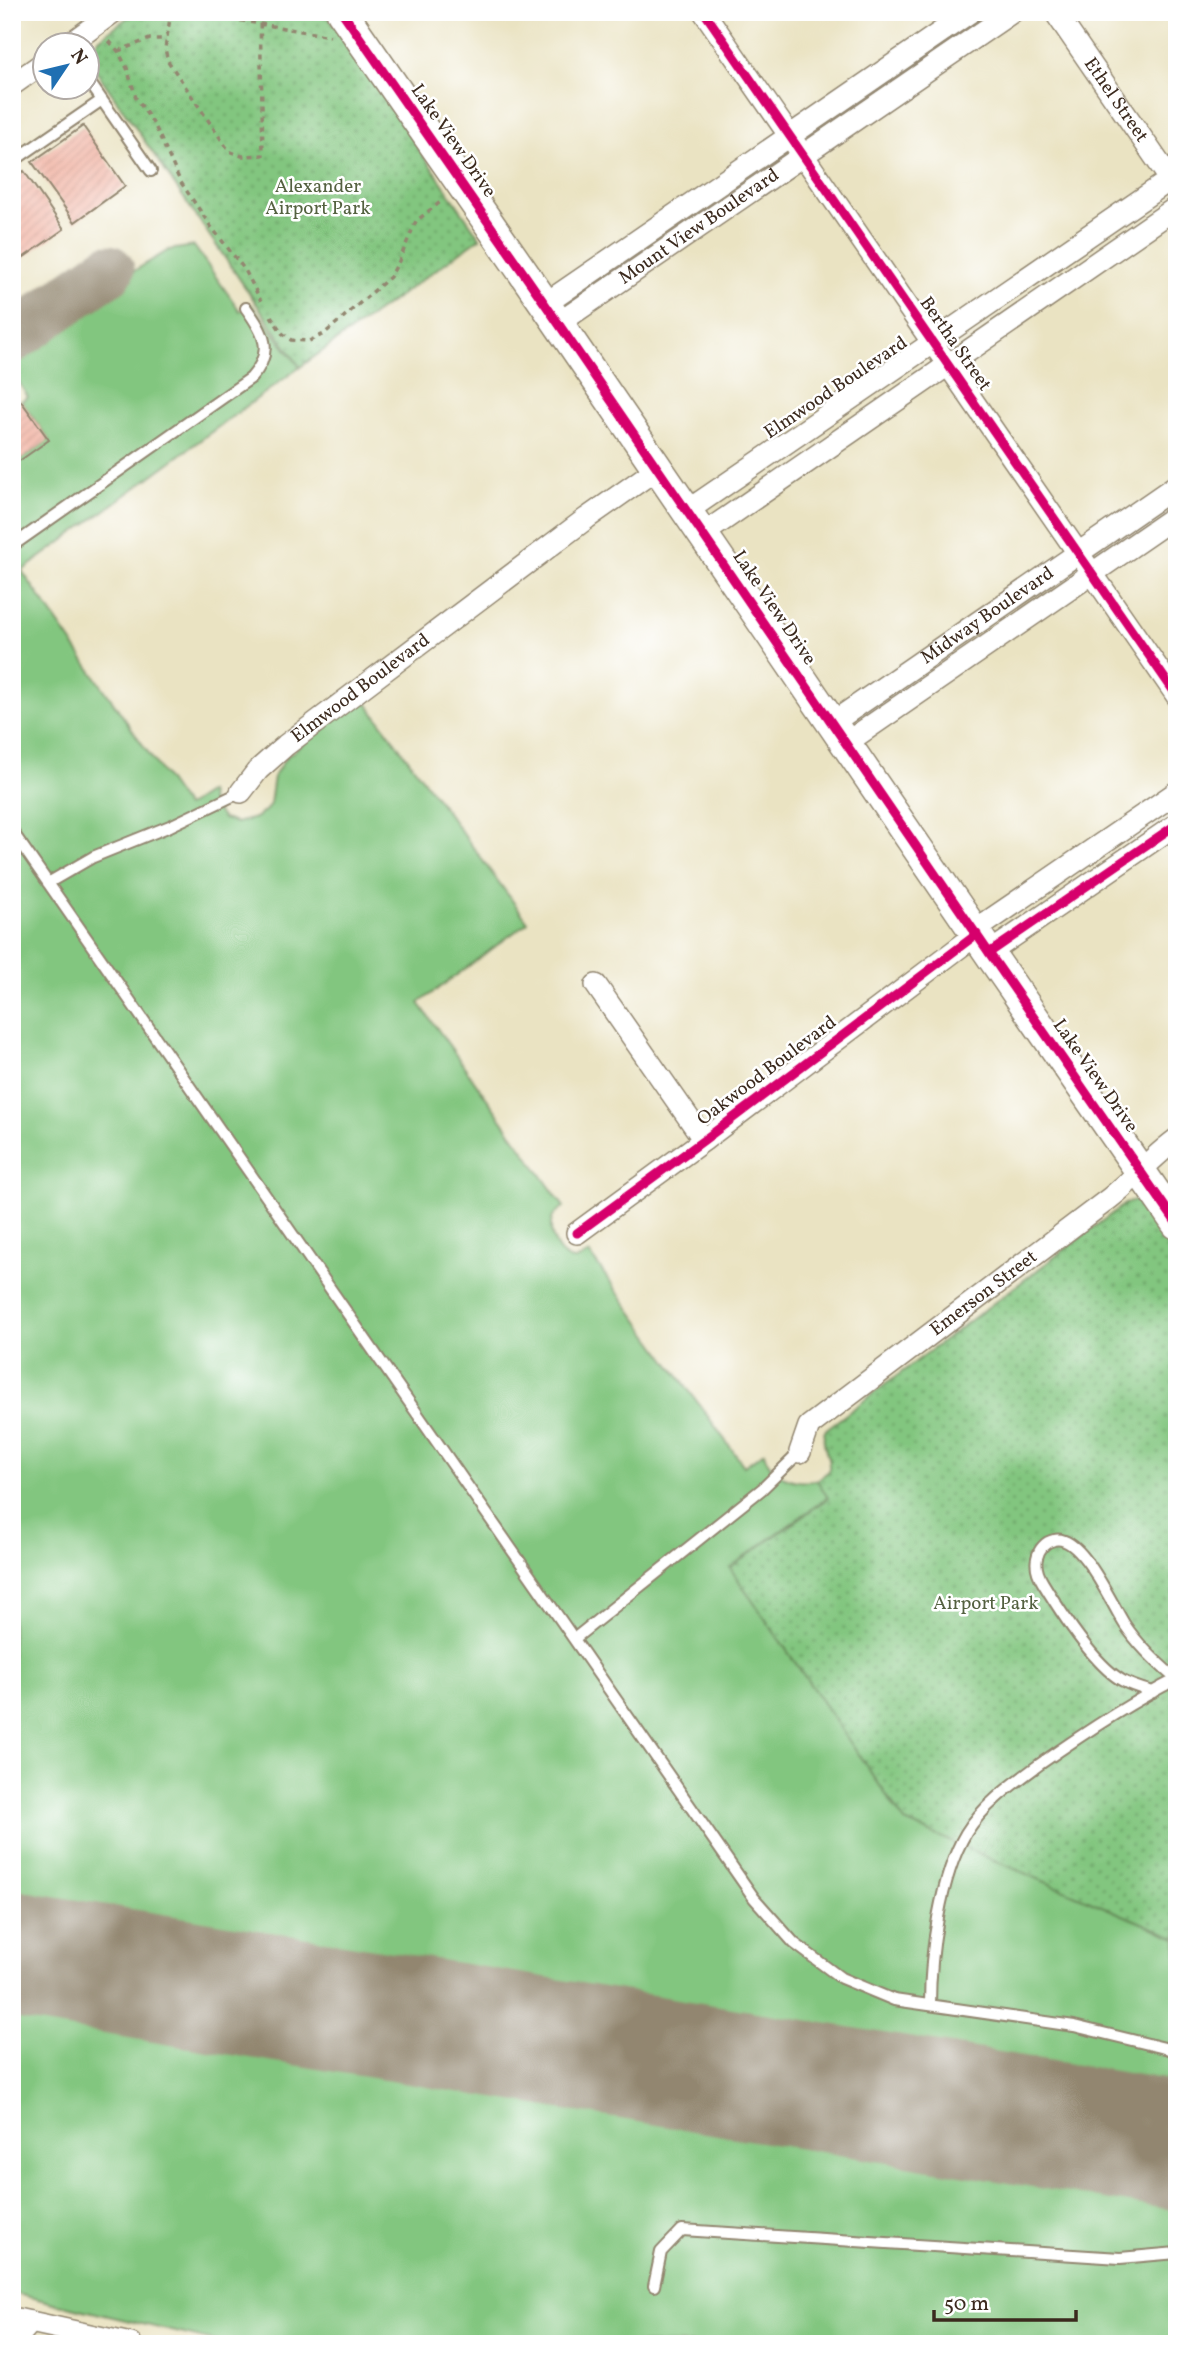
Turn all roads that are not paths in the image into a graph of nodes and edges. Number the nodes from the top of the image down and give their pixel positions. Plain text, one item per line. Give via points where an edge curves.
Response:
1 (113, 12) edge
2 (704, 12) edge
3 (970, 12) edge
4 (1012, 12) edge
5 (1055, 12) edge
6 (336, 24) edge
7 (86, 32) edge
8 (32, 71) edge
9 (12, 85) edge
10 (102, 100) edge
11 (99, 102) edge
12 (789, 136) junction
13 (803, 155) junction
14 (12, 162) edge
15 (151, 171) dead end
16 (1175, 181) edge
17 (1177, 207) edge
18 (246, 308) dead end
19 (552, 313) junction
20 (933, 343) junction
21 (948, 365) junction
22 (658, 468) junction
23 (1177, 485) edge
24 (1177, 515) edge
25 (695, 523) junction
26 (12, 546) edge
27 (1078, 553) junction
28 (1092, 573) junction
29 (1177, 696) edge
30 (839, 733) junction
31 (241, 792) joint
32 (1177, 792) edge
33 (1177, 824) edge
34 (12, 831) edge
35 (48, 883) junction
36 (980, 939) junction
37 (596, 985) dead end
38 (1177, 1139) edge
39 (704, 1140) junction
40 (1140, 1171) junction
41 (1177, 1224) edge
42 (577, 1233) dead end
43 (800, 1452) joint
44 (574, 1639) junction
45 (1176, 1679) edge
46 (1153, 1692) junction
47 (930, 2005) junction
48 (1177, 2050) edge
49 (1177, 2253) edge
50 (654, 2286) dead end
51 (22, 2320) edge
52 (12, 2344) edge
53 (131, 2344) edge

1 - 7 street
2 - 12 street, Bertha Street
3 - 12 street, Mount View Boulevard
4 - 13 street, Mount View Boulevard
5 - 16 street, Ethel Street
6 - 19 street, Lake View Drive
8 - 9 street
10 - 15 lane
11 - 14 lane
12 - 13 street, Bertha Street
12 - 19 street, Mount View Boulevard
13 - 19 street, Mount View Boulevard
13 - 20 street, Bertha Street
16 - 20 street, Elmwood Boulevard
17 - 21 street
18 - 26 lane via 261,329 265,346 261,365 251,378
19 - 22 street, Lake View Drive
20 - 21 street, Bertha Street
20 - 25 street, Elmwood Boulevard
21 - 25 street
21 - 27 street, Bertha Street
22 - 25 street, Lake View Drive
22 - 31 street, Elmwood Boulevard via 286,745 262,765
23 - 27 street, Midway Boulevard
24 - 28 street, Midway Boulevard
25 - 30 street, Lake View Drive
27 - 28 street, Bertha Street
27 - 30 street, Midway Boulevard
28 - 29 street, Bertha Street
28 - 30 street, Midway Boulevard
30 - 36 street, Lake View Drive
31 - 35 lane via 93,857
32 - 36 street, Oakwood Boulevard
33 - 36 street, Oakwood Boulevard
34 - 35 lane
35 - 44 lane
36 - 39 street, Oakwood Boulevard
36 - 40 street, Lake View Drive
37 - 39 street
38 - 40 street, Emerson Street
39 - 42 street, Oakwood Boulevard
40 - 41 street, Lake View Drive
40 - 43 street, Emerson Street via 809,1426
43 - 44 lane via 762,1489
44 - 47 lane via 754,1898 794,1943 841,1978 894,2000
45 - 46 lane
45 - 46 lane via 1139,1644 1073,1545 1058,1539 1048,1542 1036,1561 1049,1594 1110,1672
46 - 47 lane via 1085,1732 1008,1788 968,1830 953,1858 946,1886 931,1962
47 - 48 lane via 1074,2026
49 - 50 lane via 1120,2258 682,2230 662,2252
51 - 52 street
51 - 53 street

